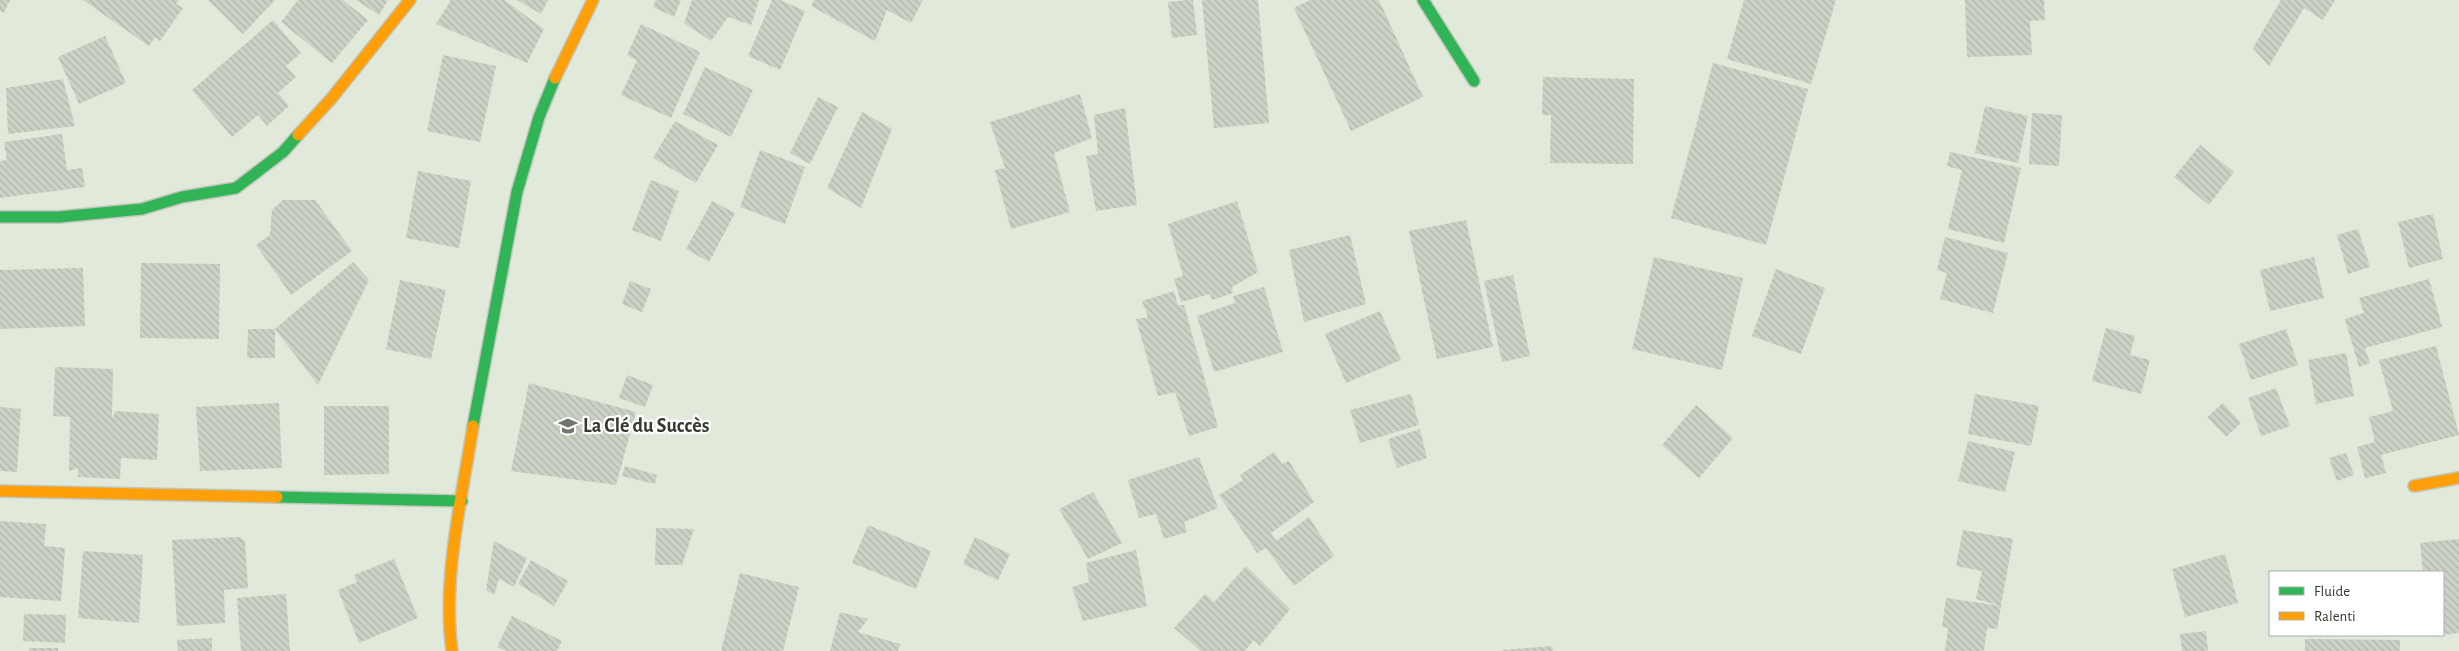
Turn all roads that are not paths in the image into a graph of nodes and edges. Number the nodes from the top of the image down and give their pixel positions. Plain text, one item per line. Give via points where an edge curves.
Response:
1 (410, 0) edge
2 (593, 0) edge
3 (1423, 0) edge
4 (1474, 81) dead end
5 (0, 217) edge
6 (2459, 478) edge
7 (2414, 486) dead end
8 (0, 491) edge
9 (462, 501) junction
10 (452, 651) edge

1 - 5 street via 331,99 283,152 236,188 182,197 142,209 60,217
2 - 9 street via 539,117 518,192 497,292
3 - 4 street
6 - 7 street
8 - 9 street
9 - 10 street via 450,579

